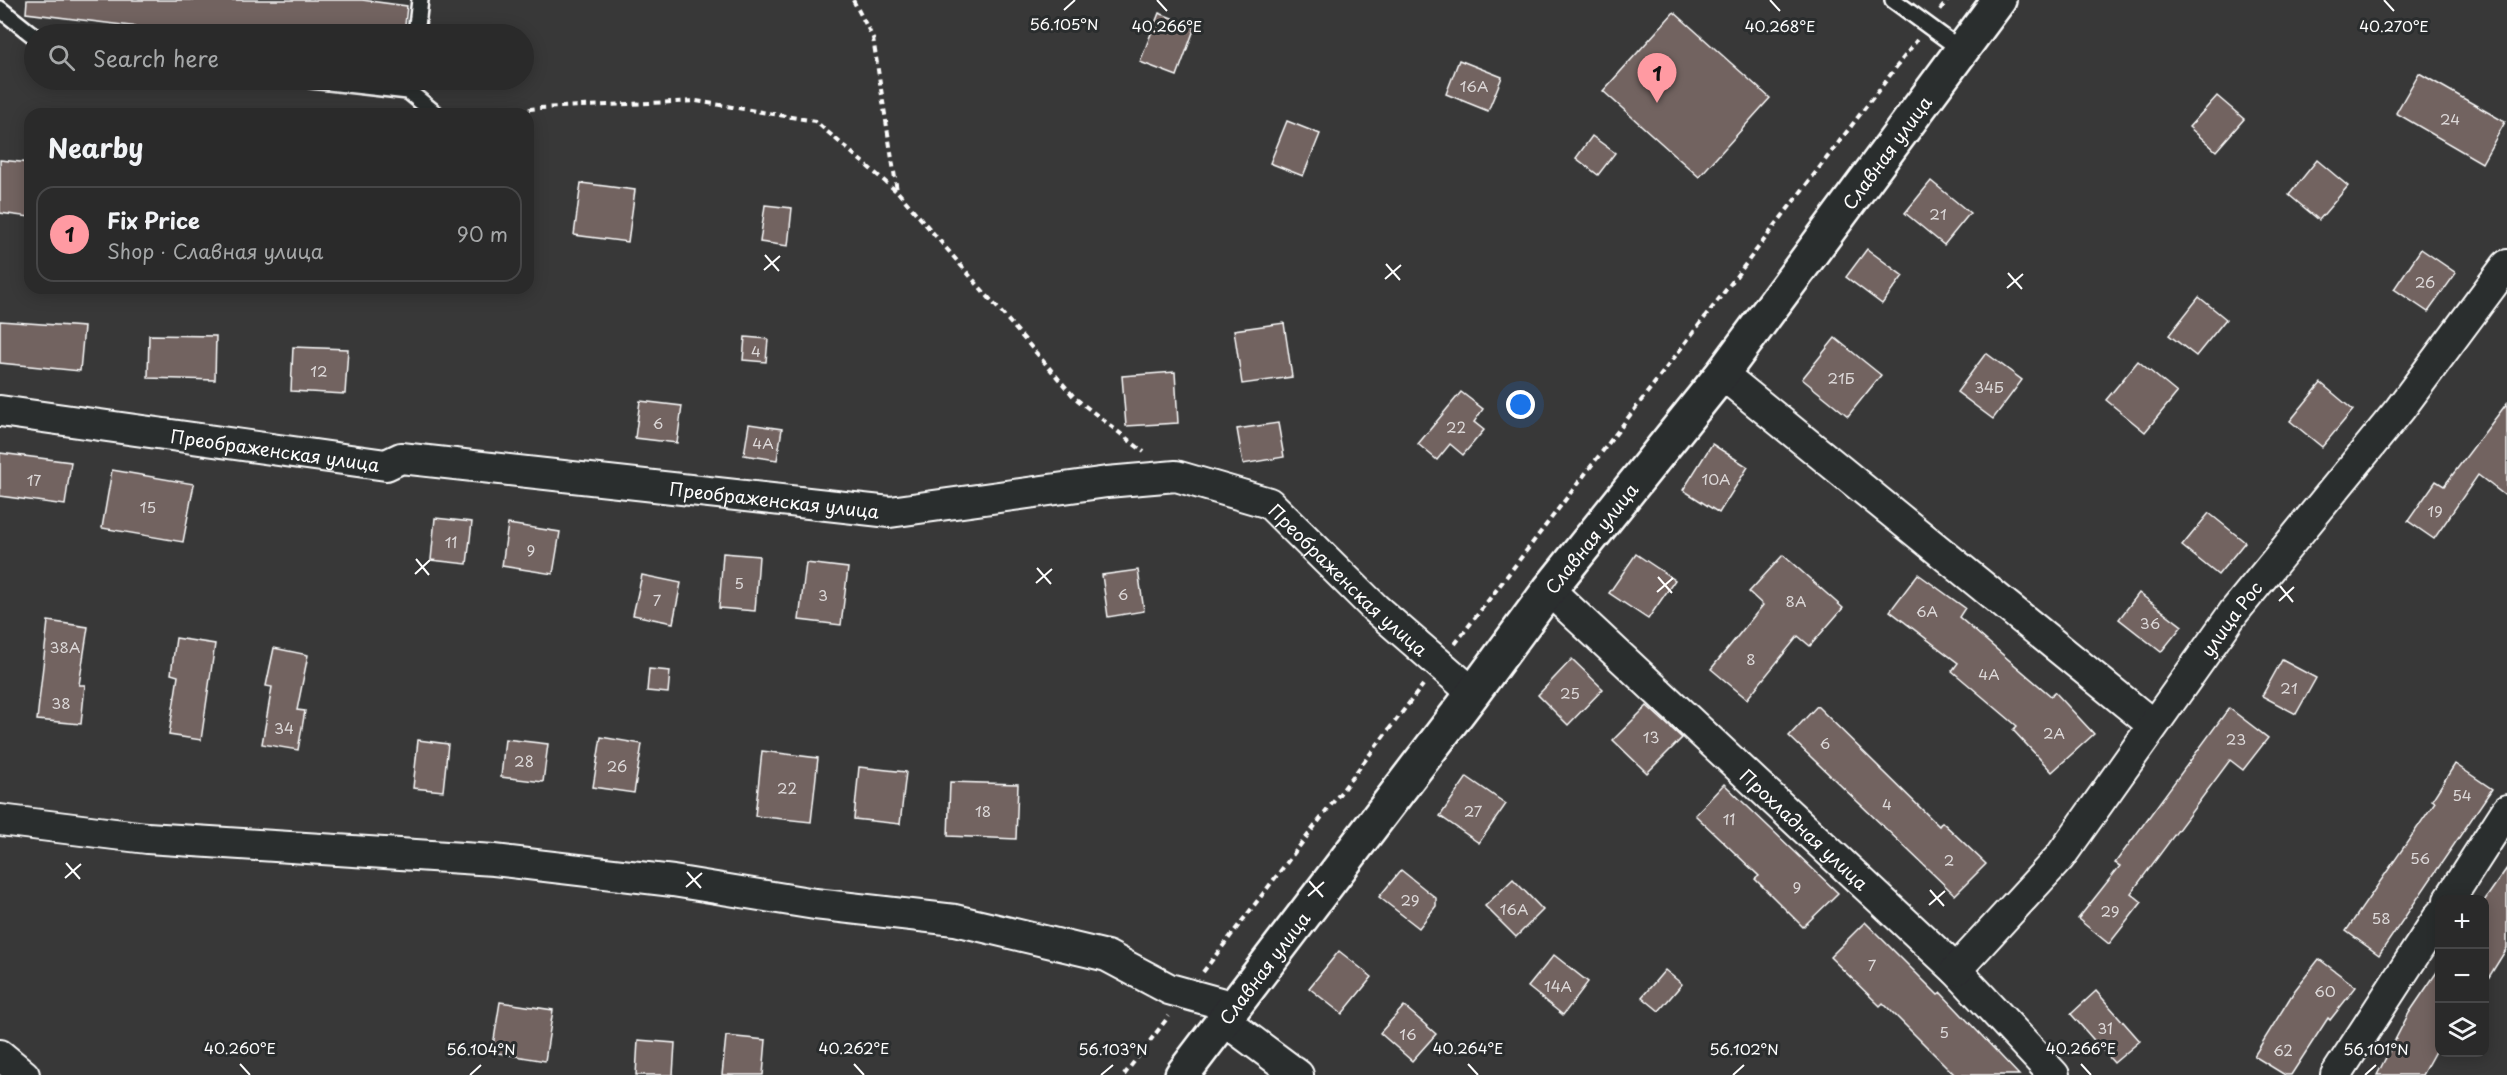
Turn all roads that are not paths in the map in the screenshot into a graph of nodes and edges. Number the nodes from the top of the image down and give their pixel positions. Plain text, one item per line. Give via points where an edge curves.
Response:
1 (420, 0) edge
2 (1893, 0) edge
3 (1998, 0) edge
4 (0, 9) edge
5 (417, 24) edge
6 (24, 28) edge
7 (1960, 49) junction
8 (413, 90) edge
9 (430, 108) edge
10 (2507, 265) edge
11 (1722, 374) junction
12 (0, 411) edge
13 (1548, 590) junction
14 (1473, 693) junction
15 (2153, 724) junction
16 (2507, 810) edge
17 (0, 820) edge
18 (2452, 895) edge
19 (2435, 921) edge
20 (1956, 970) junction
21 (1229, 1013) junction
22 (0, 1055) edge
23 (24, 1075) edge
24 (1182, 1075) edge
25 (1298, 1075) edge
26 (2054, 1075) edge
27 (2336, 1075) edge

1 - 5 lane
2 - 7 lane
3 - 7 street, Славная улица
4 - 6 lane
7 - 11 street, Славная улица
8 - 9 lane
10 - 15 street, улица Рос via 2400,409 2234,612
11 - 13 street, Славная улица
11 - 15 street
12 - 14 street, Преображенская улица via 386,465 400,458 890,512 1176,476 1269,502 1376,608
13 - 14 street, Славная улица
13 - 20 street, Прохладная улица
14 - 21 street, Славная улица
15 - 20 street, улица Рос via 2060,857
16 - 18 street
17 - 21 street via 147,838 494,860 955,920 1107,956 1169,989
19 - 27 street
20 - 26 street, Прохладная улица
21 - 24 street, Славная улица
21 - 25 street
22 - 23 street

